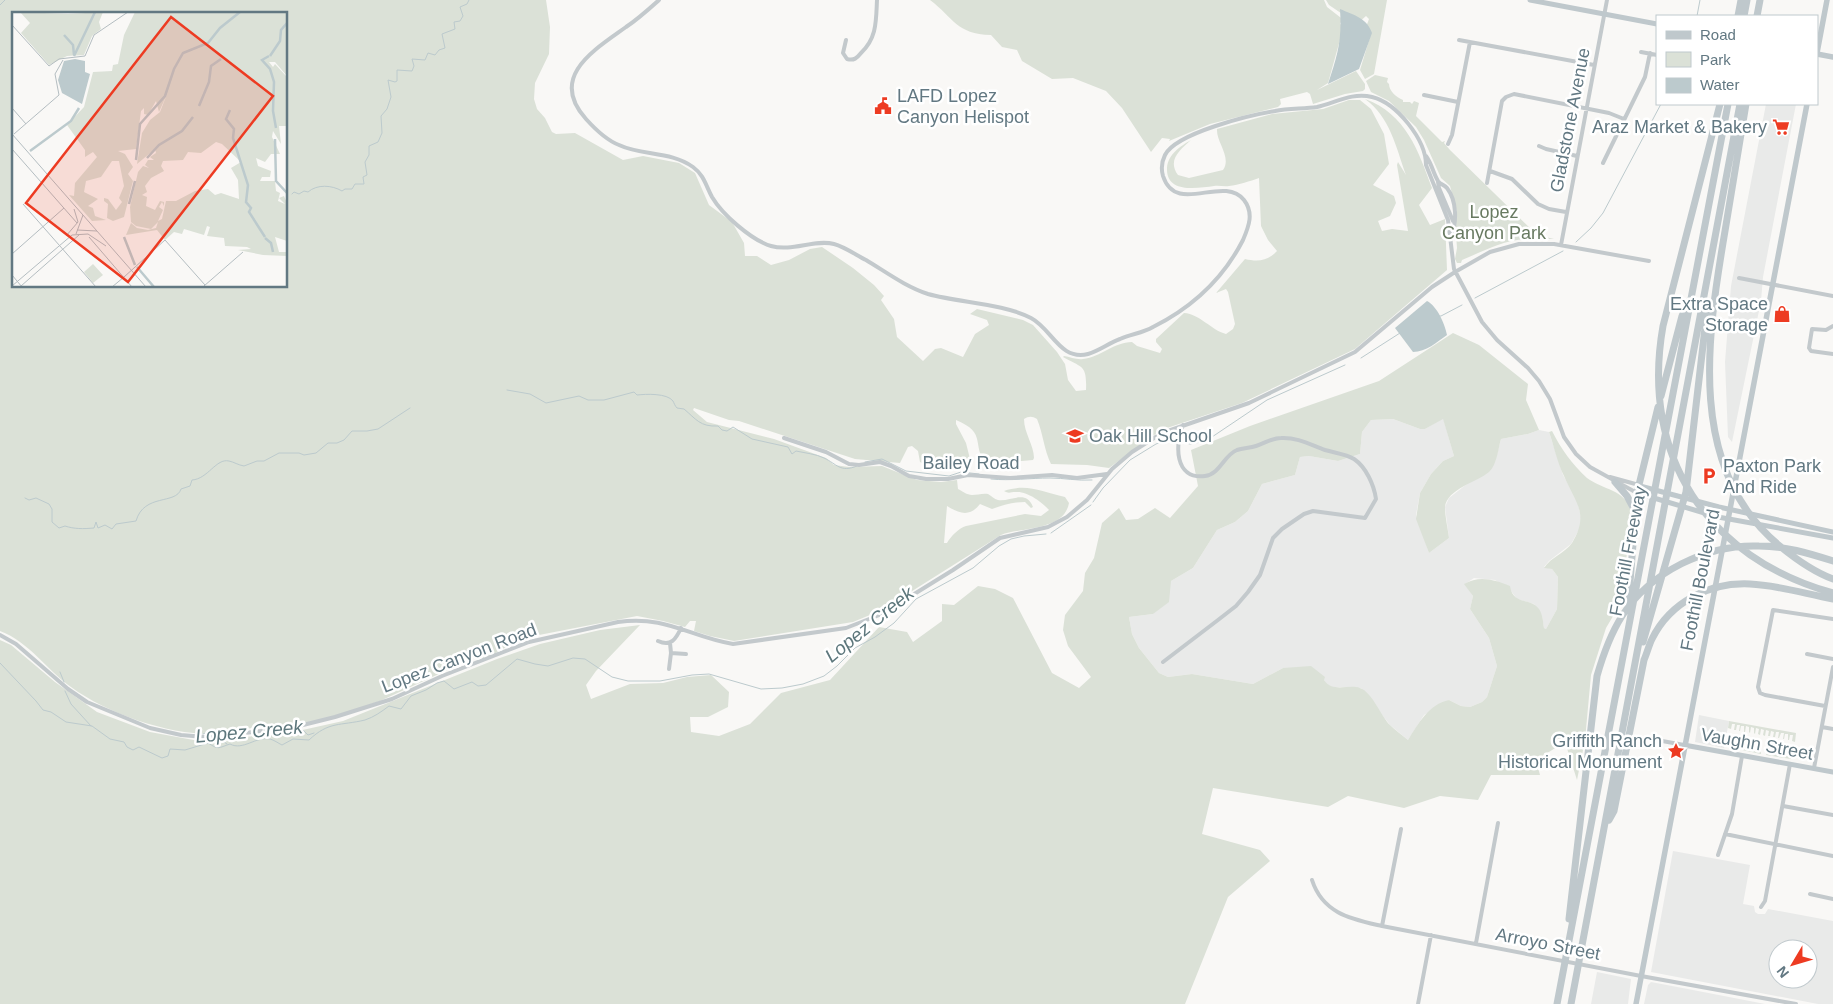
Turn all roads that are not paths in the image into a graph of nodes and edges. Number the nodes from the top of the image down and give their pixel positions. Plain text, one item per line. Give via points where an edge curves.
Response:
1 (659, 0) edge
2 (877, 0) edge
3 (1530, 0) edge
4 (1607, 0) edge
5 (1741, 0) edge
6 (1747, 0) edge
7 (1761, 0) edge
8 (1826, 0) edge
9 (1604, 14) junction
10 (1738, 15) edge
11 (1744, 15) edge
12 (1759, 15) edge
13 (1656, 24) edge
14 (846, 40) dead end
15 (1459, 40) dead end
16 (1470, 42) junction
17 (1818, 48) edge
18 (1641, 52) dead end
19 (1650, 53) junction
20 (1656, 54) edge
21 (1818, 54) edge
22 (1833, 57) edge
23 (1594, 65) junction
24 (1424, 95) dead end
25 (1458, 102) junction
26 (1720, 105) edge
27 (1728, 105) edge
28 (1740, 105) edge
29 (1746, 105) edge
30 (1807, 105) edge
31 (1586, 108) junction
32 (1624, 119) junction
33 (1448, 144) dead end
34 (1540, 146) dead end
35 (1426, 156) junction
36 (1577, 156) junction
37 (1603, 163) dead end
38 (1490, 171) junction
39 (1438, 182) junction
40 (1487, 183) dead end
41 (1566, 212) junction
42 (1719, 220) junction
43 (1453, 221) junction
44 (1451, 236) junction
45 (1560, 244) junction
46 (1649, 261) dead end
47 (1455, 272) junction
48 (1739, 278) dead end
49 (1773, 284) junction
50 (1833, 296) edge
51 (1691, 297) junction
52 (1833, 326) edge
53 (1833, 354) edge
54 (1183, 425) junction
55 (784, 438) dead end
56 (1107, 474) junction
57 (1606, 475) junction
58 (1615, 482) junction
59 (1639, 489) junction
60 (1684, 498) junction
61 (1682, 507) junction
62 (1729, 509) junction
63 (1635, 511) junction
64 (1727, 519) junction
65 (1833, 532) edge
66 (1833, 538) edge
67 (1833, 561) edge
68 (1833, 579) edge
69 (1833, 593) edge
70 (1833, 599) edge
71 (1833, 619) edge
72 (682, 628) junction
73 (0, 635) edge
74 (658, 641) dead end
75 (670, 643) junction
76 (671, 653) junction
77 (686, 654) dead end
78 (1807, 654) dead end
79 (1833, 658) edge
80 (1163, 662) dead end
81 (1833, 667) edge
82 (669, 669) dead end
83 (1620, 671) junction
84 (1633, 674) junction
85 (1825, 706) junction
86 (1822, 727) junction
87 (1833, 730) edge
88 (1646, 738) dead end
89 (1684, 745) junction
90 (1742, 756) junction
91 (1790, 764) junction
92 (1814, 768) junction
93 (1833, 772) edge
94 (1783, 806) junction
95 (1833, 815) edge
96 (1498, 823) dead end
97 (1606, 827) junction
98 (1401, 829) dead end
99 (1725, 834) junction
100 (1776, 844) junction
101 (1718, 855) dead end
102 (1833, 856) edge
103 (1312, 880) dead end
104 (1810, 894) dead end
105 (1833, 899) edge
106 (1761, 907) dead end
107 (1382, 926) junction
108 (1431, 936) junction
109 (1476, 943) junction
110 (1567, 952) junction
111 (1641, 976) junction
112 (1418, 1004) edge
113 (1557, 1004) edge
114 (1571, 1004) edge
115 (1636, 1004) edge
116 (1796, 1004) edge

1 - 35 street via 588,54 574,76 573,100 603,135 629,149 656,153 693,167 703,176 712,198 724,212 760,242 780,248 826,243 836,245 918,290 1030,318 1044,328 1061,348 1072,354 1092,353 1121,338 1151,329 1186,307 1213,284 1237,251 1250,220 1249,209 1243,199 1228,190 1182,194 1164,178 1164,155 1185,138 1268,112 1368,96 1386,104 1411,126
2 - 14 street via 876,27 867,48 856,58 847,59 843,53
3 - 9 street
4 - 9 street, Gladstone Avenue
5 - 10 highway
6 - 11 highway
7 - 12 highway
8 - 17 main road
9 - 13 street
9 - 23 street, Gladstone Avenue
15 - 16 street
16 - 23 street
16 - 25 street
18 - 19 street
19 - 20 street
19 - 32 street via 1645,77
21 - 22 main road
23 - 31 street, Gladstone Avenue
24 - 25 street
25 - 33 street
26 - 69 highway via 1662,326 1658,361 1663,425 1675,464 1701,509 1717,526 1766,566
27 - 51 highway, Foothill Freeway
28 - 42 highway, Foothill Freeway
29 - 68 highway via 1715,291 1710,342 1713,424 1718,450 1745,509 1774,541 1796,559
30 - 49 main road, Foothill Boulevard
31 - 32 street
31 - 36 street, Gladstone Avenue
31 - 38 street via 1514,94 1506,97 1502,101
32 - 37 street
34 - 36 street
35 - 39 street
35 - 44 street via 1426,165 1447,217
36 - 41 street, Gladstone Avenue
38 - 40 street
38 - 41 street via 1512,179 1538,204
39 - 43 street
39 - 43 street via 1447,188 1452,201 1456,212
41 - 45 street, Gladstone Avenue
42 - 60 highway
42 - 84 highway, Foothill Freeway
43 - 44 street
44 - 47 street
45 - 46 street, Lopez Canyon Road
45 - 47 street, Lopez Canyon Road via 1507,246
47 - 54 street, Lopez Canyon Road via 1423,294 1355,352 1249,403
47 - 57 street via 1488,330 1531,371 1545,390 1572,449 1586,463
48 - 49 street
49 - 50 street
49 - 62 main road, Foothill Boulevard
51 - 59 highway via 1682,316
51 - 83 highway, Foothill Freeway
52 - 53 street via 1826,330 1812,329 1809,348
54 - 56 street, Lopez Canyon Road via 1153,438
54 - 80 street via 1178,457 1182,466 1196,475 1212,473 1235,451 1282,438 1303,441 1355,460 1364,469 1376,494 1375,503 1365,518 1313,511 1282,529 1274,538 1260,575 1242,599 1201,635
55 - 56 street, Bailey Road via 826,452 849,464 880,462 909,476 926,479 948,479 968,474 1077,478
56 - 72 street, Lopez Canyon Road via 1087,500 1058,523 1000,538 888,611 867,621 846,628 733,644
57 - 58 street
57 - 59 street
58 - 59 street
58 - 63 highway
59 - 60 street
59 - 61 street
59 - 63 highway
60 - 61 highway
60 - 62 street
61 - 64 street
61 - 84 highway
62 - 64 main road, Foothill Boulevard
62 - 65 street
63 - 83 highway via 1632,574
64 - 66 street
64 - 89 main road, Foothill Boulevard
67 - 110 highway via 1773,546 1743,546 1711,552 1690,560 1655,582 1623,615 1612,634 1597,676
70 - 97 highway via 1736,584 1716,587 1691,597 1665,618 1644,660 1614,810
71 - 85 street via 1773,610 1758,688 1765,695
72 - 73 street, Lopez Canyon Road via 634,620 529,642 392,699 343,715 282,730 205,737 150,728 91,704
72 - 75 street
74 - 75 street
75 - 76 street
76 - 77 street
76 - 82 street
78 - 79 street
81 - 85 street
83 - 110 highway, Foothill Freeway
84 - 97 highway, Foothill Freeway
85 - 86 street
86 - 87 street
86 - 92 street
88 - 89 street, Vaughn Street
89 - 90 street, Vaughn Street
89 - 111 main road, Foothill Boulevard
90 - 91 street, Vaughn Street
90 - 99 street via 1732,814
91 - 92 street, Vaughn Street
91 - 94 street
92 - 93 street, Vaughn Street
94 - 95 street
94 - 100 street
96 - 109 street
97 - 114 highway, Foothill Freeway
98 - 107 street
99 - 100 street
99 - 101 street
100 - 102 street
100 - 106 street via 1765,901
103 - 107 street, Arroyo Street via 1316,894 1327,905 1348,918
104 - 105 street
107 - 108 street, Arroyo Street
108 - 109 street, Arroyo Street
108 - 112 street
109 - 111 street, Arroyo Street
110 - 113 highway, Foothill Freeway
111 - 115 main road, Foothill Boulevard
111 - 116 street, Arroyo Street

